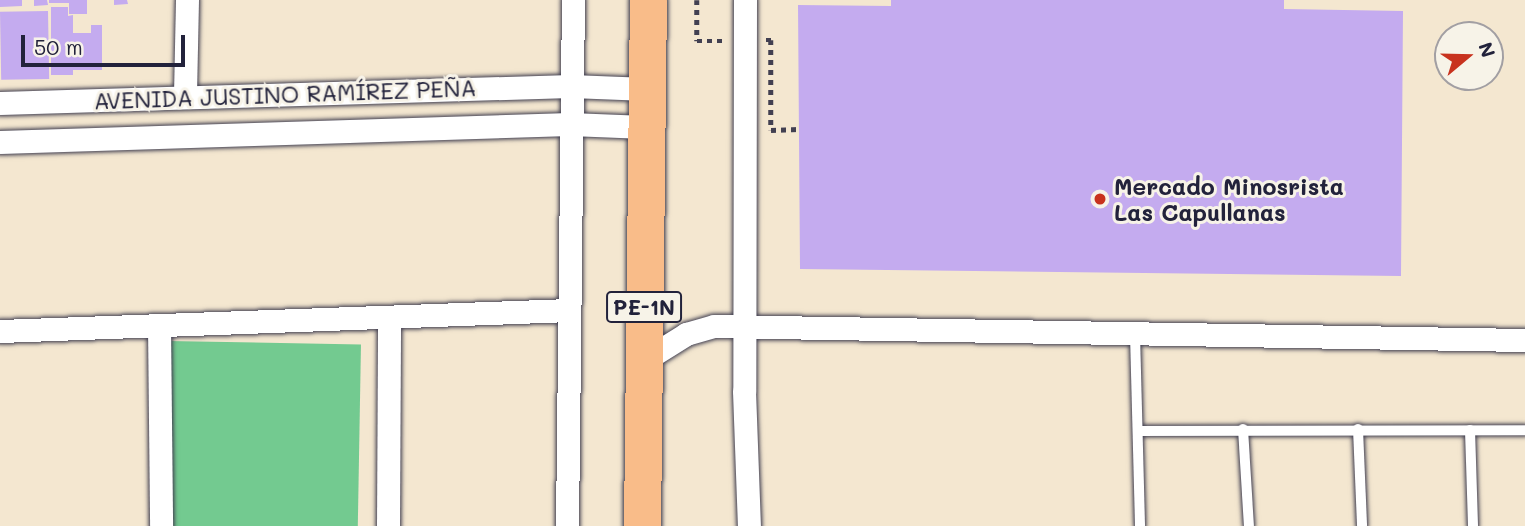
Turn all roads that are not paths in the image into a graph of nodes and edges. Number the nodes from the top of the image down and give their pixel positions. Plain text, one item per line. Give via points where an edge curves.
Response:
1 (187, 0) edge
2 (573, 0) edge
3 (648, 0) edge
4 (745, 0) edge
5 (571, 86) junction
6 (647, 89) junction
7 (185, 95) junction
8 (0, 103) edge
9 (570, 124) junction
10 (645, 127) junction
11 (0, 142) edge
12 (569, 310) junction
13 (389, 317) junction
14 (159, 325) junction
15 (745, 326) junction
16 (0, 331) edge
17 (1135, 334) junction
18 (1525, 340) edge
19 (643, 361) junction
20 (1243, 429) junction
21 (1359, 429) junction
22 (1138, 430) junction
23 (1470, 430) junction
24 (1525, 430) edge
25 (161, 526) edge
26 (388, 526) edge
27 (567, 526) edge
28 (642, 526) edge
29 (749, 526) edge
30 (1140, 526) edge
31 (1249, 526) edge
32 (1362, 526) edge
33 (1473, 526) edge

1 - 7 street
2 - 5 street
3 - 6 highway, PE-1N
4 - 15 street
5 - 6 street, AVENIDA JUSTINO RAMÍREZ PEÑA
5 - 7 street, AVENIDA JUSTINO RAMÍREZ PEÑA
5 - 9 street
6 - 10 highway, PE-1N
7 - 8 street, AVENIDA JUSTINO RAMÍREZ PEÑA
9 - 10 street, AVENIDA JUSTINO RAMÍREZ PEÑA
9 - 11 street, AVENIDA JUSTINO RAMÍREZ PEÑA
9 - 12 street
10 - 19 highway, PE-1N
12 - 13 street
12 - 27 street
13 - 14 street
13 - 26 street
14 - 16 street
14 - 25 street
15 - 17 street
15 - 19 street via 686,334
15 - 29 street
17 - 18 street
17 - 22 lane
19 - 28 highway, PE-1N
20 - 21 lane
20 - 22 lane
20 - 31 lane
21 - 23 lane
21 - 32 lane
22 - 30 lane
23 - 24 lane
23 - 33 lane

